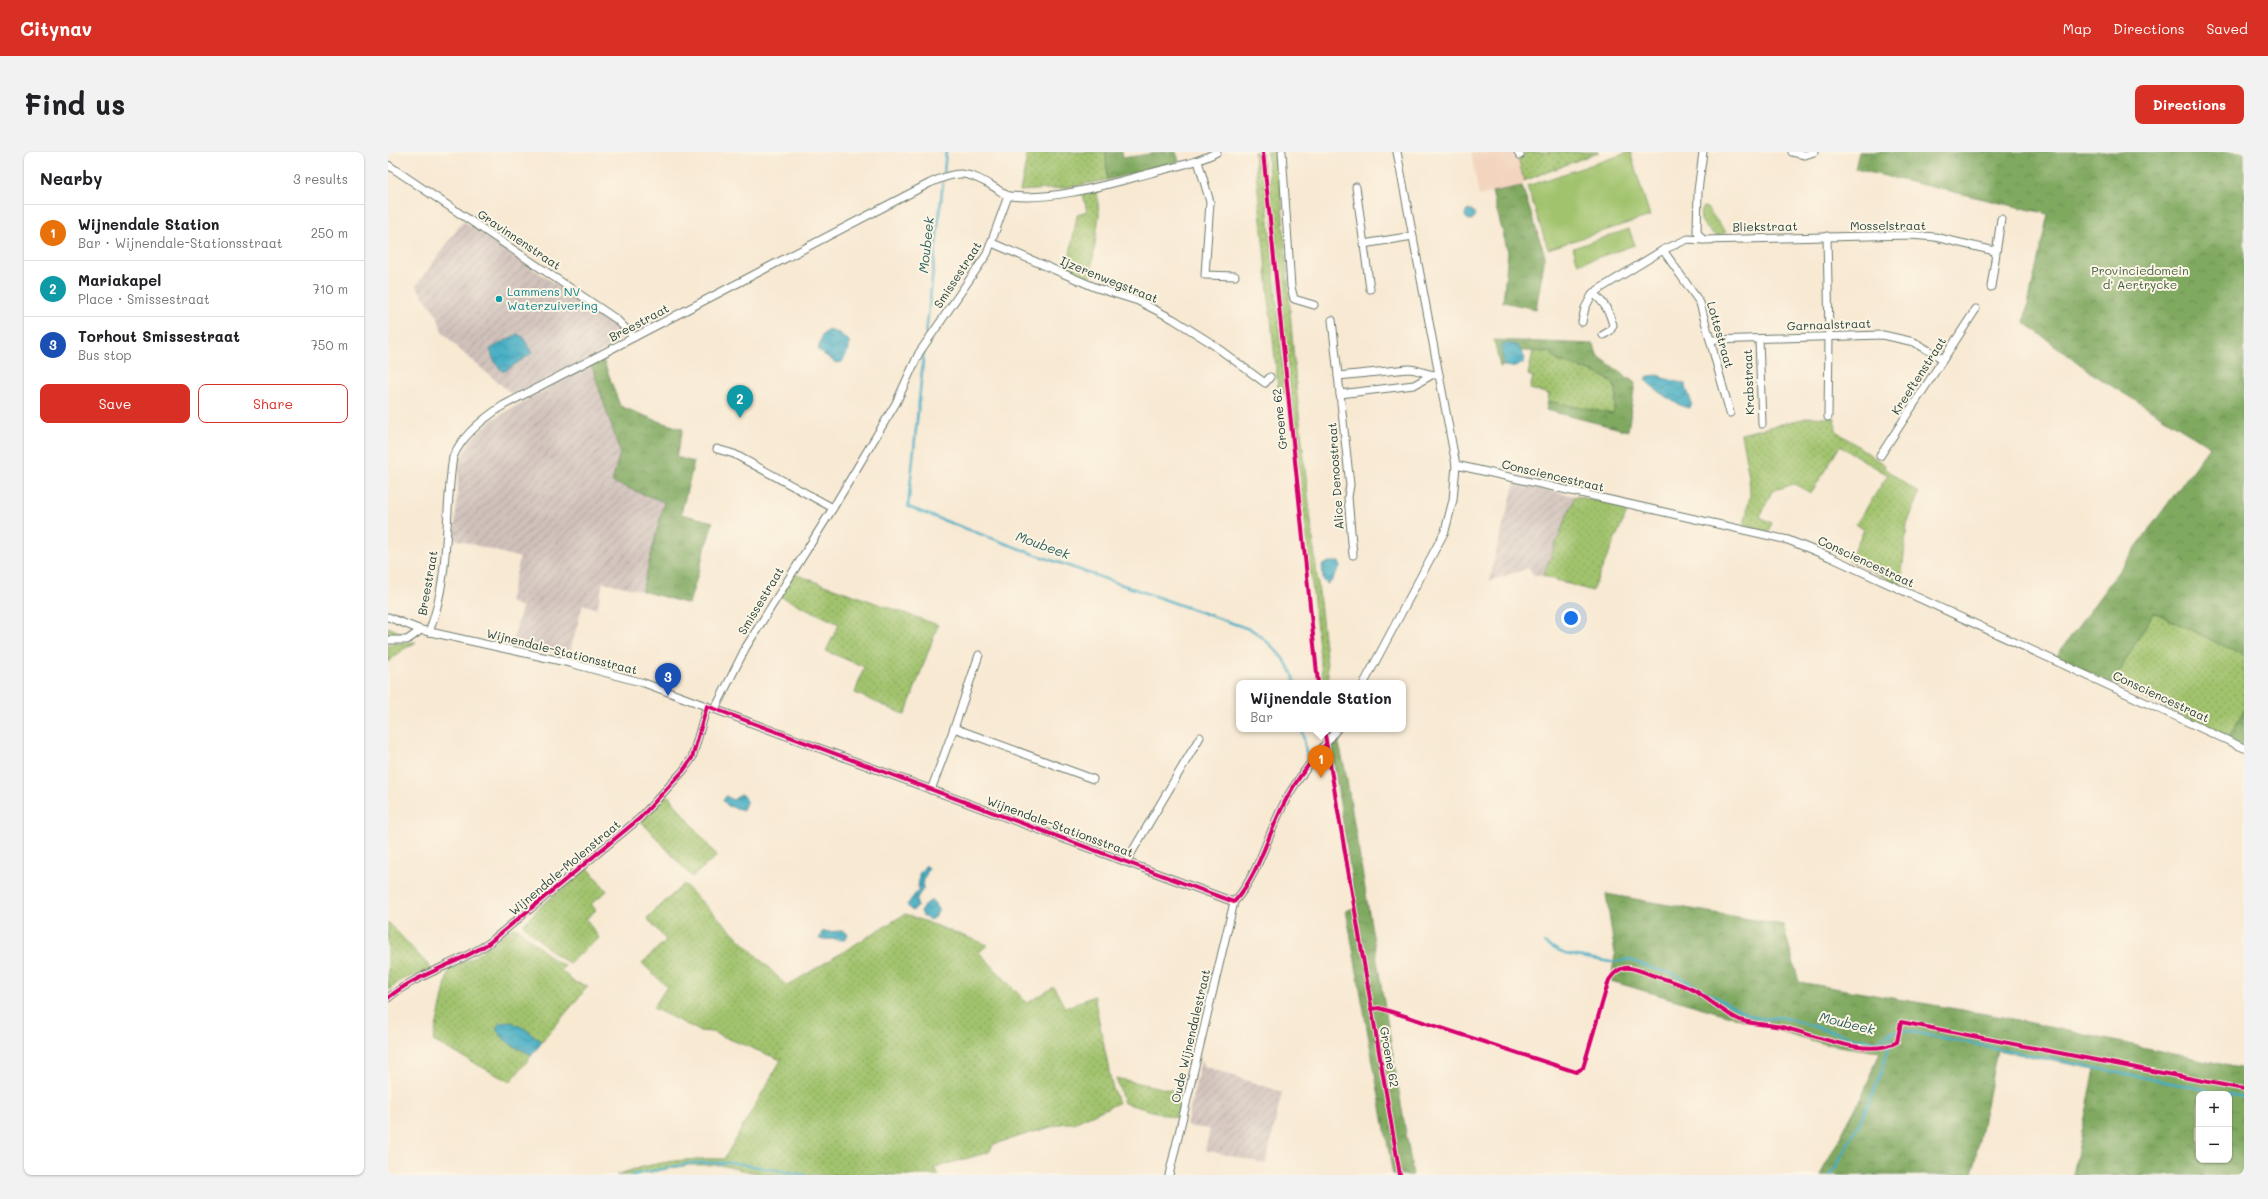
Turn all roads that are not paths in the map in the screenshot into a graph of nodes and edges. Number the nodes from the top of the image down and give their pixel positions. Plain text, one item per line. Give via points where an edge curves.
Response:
1 (1217, 152) edge
2 (1282, 152) edge
3 (1398, 152) edge
4 (1703, 152) edge
5 (1792, 152) edge
6 (1814, 152) edge
7 (1198, 161) junction
8 (388, 165) edge
9 (1356, 188) dead end
10 (1008, 196) junction
11 (2001, 219) dead end
12 (1413, 236) junction
13 (1827, 236) junction
14 (1703, 240) junction
15 (992, 243) junction
16 (1363, 244) junction
17 (1663, 250) junction
18 (1995, 251) junction
19 (1235, 276) dead end
20 (1991, 286) dead end
21 (1370, 289) dead end
22 (1593, 293) junction
23 (1314, 305) dead end
24 (1976, 309) dead end
25 (1332, 320) dead end
26 (1582, 322) dead end
27 (1603, 335) dead end
28 (1829, 336) junction
29 (634, 337) junction
30 (1759, 339) junction
31 (1711, 340) junction
32 (1943, 359) junction
33 (1439, 375) junction
34 (1338, 376) junction
35 (1430, 376) junction
36 (1270, 377) dead end
37 (1340, 394) junction
38 (1730, 413) dead end
39 (1828, 417) dead end
40 (1762, 424) dead end
41 (717, 449) dead end
42 (1880, 456) dead end
43 (1456, 465) junction
44 (833, 508) junction
45 (1353, 555) dead end
46 (388, 617) edge
47 (421, 630) junction
48 (429, 632) junction
49 (388, 640) edge
50 (978, 655) dead end
51 (1366, 680) edge
52 (707, 706) junction
53 (715, 709) junction
54 (954, 728) junction
55 (1335, 732) edge
56 (1200, 737) dead end
57 (2244, 748) edge
58 (1093, 779) dead end
59 (931, 790) junction
60 (1126, 862) junction
61 (1234, 902) junction
62 (388, 998) edge
63 (1169, 1175) edge

1 - 7 street
2 - 23 street via 1291,287 1294,299
3 - 12 street
4 - 14 street via 1698,191 1697,232
5 - 6 street via 1805,155
7 - 10 street via 1080,191
7 - 19 street via 1210,202 1205,275
8 - 29 street, Gravinnenstraat via 616,319
9 - 16 street
10 - 15 street, Smissestraat
10 - 29 street, Breestraat via 974,176 961,172 946,175
11 - 18 street
12 - 16 street
12 - 33 street
13 - 14 street, Bliekstraat
13 - 18 street, Mosselstraat via 1935,237
13 - 28 street
14 - 17 street, Bliekstraat via 1688,239
15 - 36 street, Ijzerenwegstraat via 1097,288 1138,301 1191,329 1265,383
15 - 44 street, Smissestraat via 977,270 920,353 896,403
16 - 21 street
17 - 22 street, Bliekstraat
17 - 31 street, Lottestraat via 1700,303
18 - 20 street
22 - 26 street via 1584,308
22 - 27 street via 1611,316 1613,325 1610,331
24 - 32 street, Kreeftenstraat
25 - 34 street, Alice Denoostraat
28 - 30 street, Garnaalstraat
28 - 32 street, Garnaalstraat via 1898,337 1914,342
28 - 39 street
29 - 48 street, Breestraat via 504,405 480,422 461,443 454,457 444,569 436,614
30 - 31 street, Garnaalstraat
30 - 40 street, Krabstraat
31 - 38 street, Lottestraat
32 - 42 street, Kreeftenstraat
33 - 35 street
33 - 43 street
34 - 35 street via 1413,369
34 - 37 street, Alice Denoostraat
35 - 37 street via 1414,385
37 - 45 street, Alice Denoostraat via 1350,485 1348,498
41 - 44 street via 734,454
43 - 51 street via 1453,500 1445,531
43 - 57 street, Consciencestraat via 1788,540
44 - 53 street, Smissestraat via 746,647
46 - 47 street, Wijnendale-Stationsstraat
47 - 48 street, Wijnendale-Stationsstraat
47 - 49 street, Breestraat via 407,640
48 - 52 street, Wijnendale-Stationsstraat via 570,663 644,683
50 - 54 street
52 - 53 street, Wijnendale-Stationsstraat
52 - 62 street, Wijnendale-Molenstraat via 692,758 640,818 489,943 465,958 412,980
53 - 59 street, Wijnendale-Stationsstraat
54 - 58 street
54 - 59 street
55 - 61 street via 1287,797 1245,890
56 - 60 street, Wijnendale-Stationsstraat
59 - 60 street, Wijnendale-Stationsstraat
60 - 61 street, Wijnendale-Stationsstraat
61 - 63 street, Oude Wijnendalestraat

